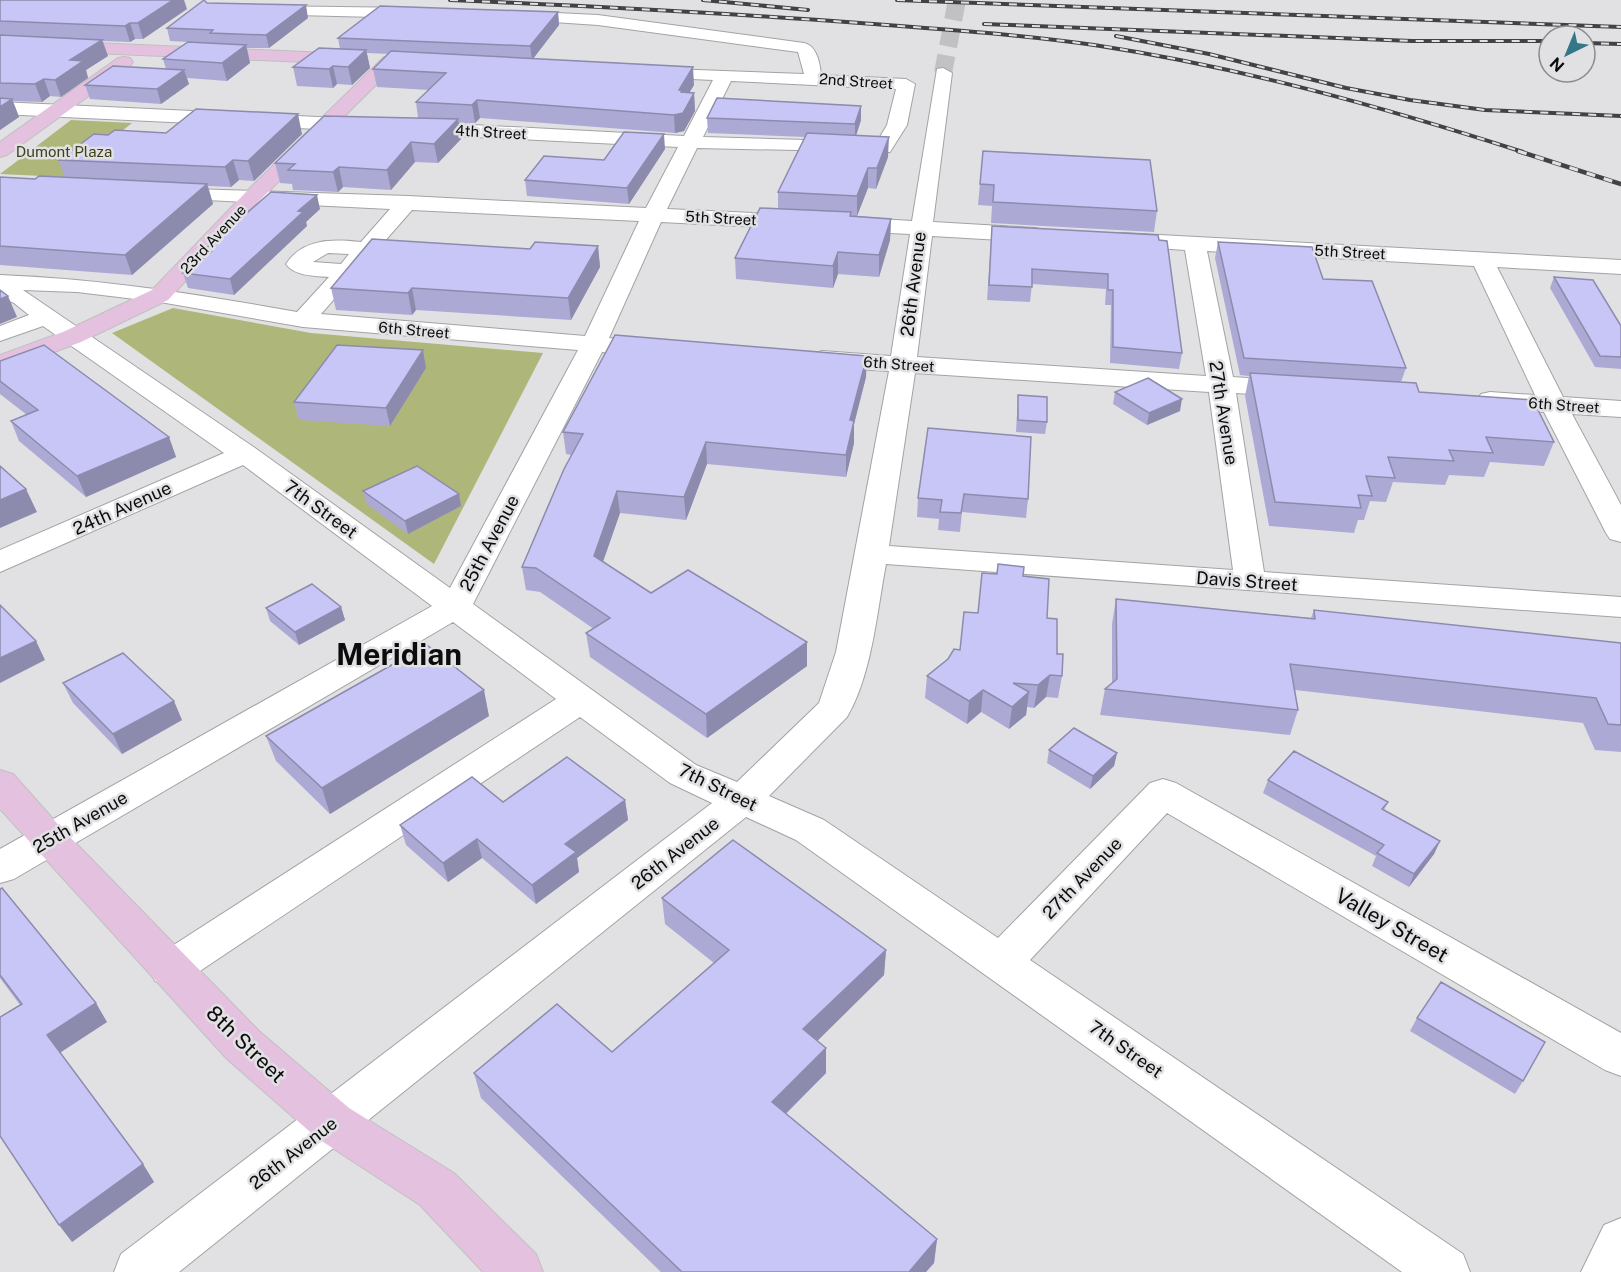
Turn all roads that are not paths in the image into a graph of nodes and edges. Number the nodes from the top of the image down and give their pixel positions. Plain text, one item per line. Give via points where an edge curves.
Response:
1 (241, 11) edge
2 (432, 13) edge
3 (503, 16) edge
4 (160, 37) dead end
5 (0, 44) edge
6 (142, 50) junction
7 (390, 61) junction
8 (414, 62) edge
9 (629, 71) edge
10 (943, 73) tunnel mouth
11 (725, 75) junction
12 (813, 78) junction
13 (0, 108) edge
14 (57, 110) junction
15 (327, 123) junction
16 (897, 125) junction
17 (374, 126) edge
18 (398, 127) edge
19 (934, 128) junction
20 (690, 142) junction
21 (0, 151) edge
22 (152, 191) edge
23 (254, 195) junction
24 (408, 202) junction
25 (653, 215) junction
26 (920, 228) junction
27 (1052, 236) edge
28 (1100, 239) edge
29 (1195, 245) junction
30 (366, 249) junction
31 (1482, 259) junction
32 (1621, 267) edge
33 (347, 270) junction
34 (0, 282) edge
35 (0, 289) edge
36 (160, 295) junction
37 (303, 320) junction
38 (59, 327) junction
39 (0, 334) edge
40 (593, 345) junction
41 (676, 350) edge
42 (796, 357) edge
43 (0, 364) edge
44 (903, 364) junction
45 (1221, 384) junction
46 (1316, 390) edge
47 (1470, 399) edge
48 (1553, 404) junction
49 (1621, 409) edge
50 (245, 454) junction
51 (1621, 533) edge
52 (873, 555) junction
53 (0, 562) edge
54 (1250, 581) junction
55 (456, 606) junction
56 (1621, 607) edge
57 (582, 699) junction
58 (0, 784) edge
59 (1163, 793) joint
60 (742, 800) junction
61 (49, 840) junction
62 (0, 868) edge
63 (1002, 962) junction
64 (171, 969) junction
65 (1621, 1056) edge
66 (333, 1123) junction
67 (1621, 1242) edge
68 (139, 1272) edge
69 (518, 1272) edge
70 (1445, 1272) edge
71 (1606, 1272) edge

1 - 2 street
3 - 12 street via 598,20 804,48 808,50
4 - 6 main road
5 - 6 main road
6 - 7 main road
6 - 14 main road
7 - 8 street
7 - 15 main road, 23rd Avenue
9 - 11 street, 2nd Street
10 - 19 street, 26th Avenue
11 - 12 street, 2nd Street
11 - 20 street, 25th Avenue
12 - 16 street, 2nd Street via 906,84
13 - 14 street
14 - 15 street
14 - 21 main road
15 - 17 street
15 - 23 main road, 23rd Avenue
16 - 19 street
16 - 20 street, 4th Street via 883,148
18 - 20 street, 4th Street
19 - 26 street, 26th Avenue
20 - 25 street, 25th Avenue
22 - 23 street, 5th Street
23 - 24 street, 5th Street
23 - 36 main road, 23rd Avenue
24 - 25 street, 5th Street
24 - 30 street
25 - 26 street, 5th Street
25 - 40 street, 25th Avenue
26 - 27 street, 5th Street
26 - 44 street, 26th Avenue
28 - 29 street, 5th Street
29 - 31 street, 5th Street
29 - 45 street, 27th Avenue
30 - 33 street
30 - 33 street via 312,249 297,264 312,269
31 - 32 street, 5th Street
31 - 48 street
33 - 37 street
34 - 36 street, 6th Street via 77,285
35 - 38 street, 7th Street via 22,298
36 - 37 street, 6th Street
36 - 38 main road, 23rd Avenue
37 - 40 street, 6th Street
38 - 39 street
38 - 43 main road, 23rd Avenue
38 - 50 street, 7th Street
40 - 41 street, 6th Street
40 - 55 street, 25th Avenue
42 - 44 street, 6th Street
44 - 45 street, 6th Street
44 - 52 street, 26th Avenue
45 - 46 street, 6th Street
45 - 54 street, 27th Avenue
47 - 48 street, 6th Street
48 - 49 street, 6th Street
48 - 51 street
50 - 53 street, 24th Avenue
50 - 55 street, 7th Street
52 - 54 street, Davis Street
52 - 60 street, 26th Avenue via 853,652 835,708
54 - 56 street, Davis Street
55 - 57 street, 7th Street
55 - 61 street, 25th Avenue
57 - 60 street, 7th Street via 683,774
57 - 64 street
58 - 61 main road, 8th Street
59 - 63 street, 27th Avenue
59 - 65 street, Valley Street
60 - 63 street, 7th Street via 810,830
60 - 66 street, 26th Avenue
61 - 62 street, 25th Avenue
61 - 64 main road, 8th Street
63 - 70 street, 7th Street
64 - 66 main road, 8th Street via 243,1045
66 - 68 street, 26th Avenue
66 - 69 main road, 8th Street via 437,1189
67 - 71 street

